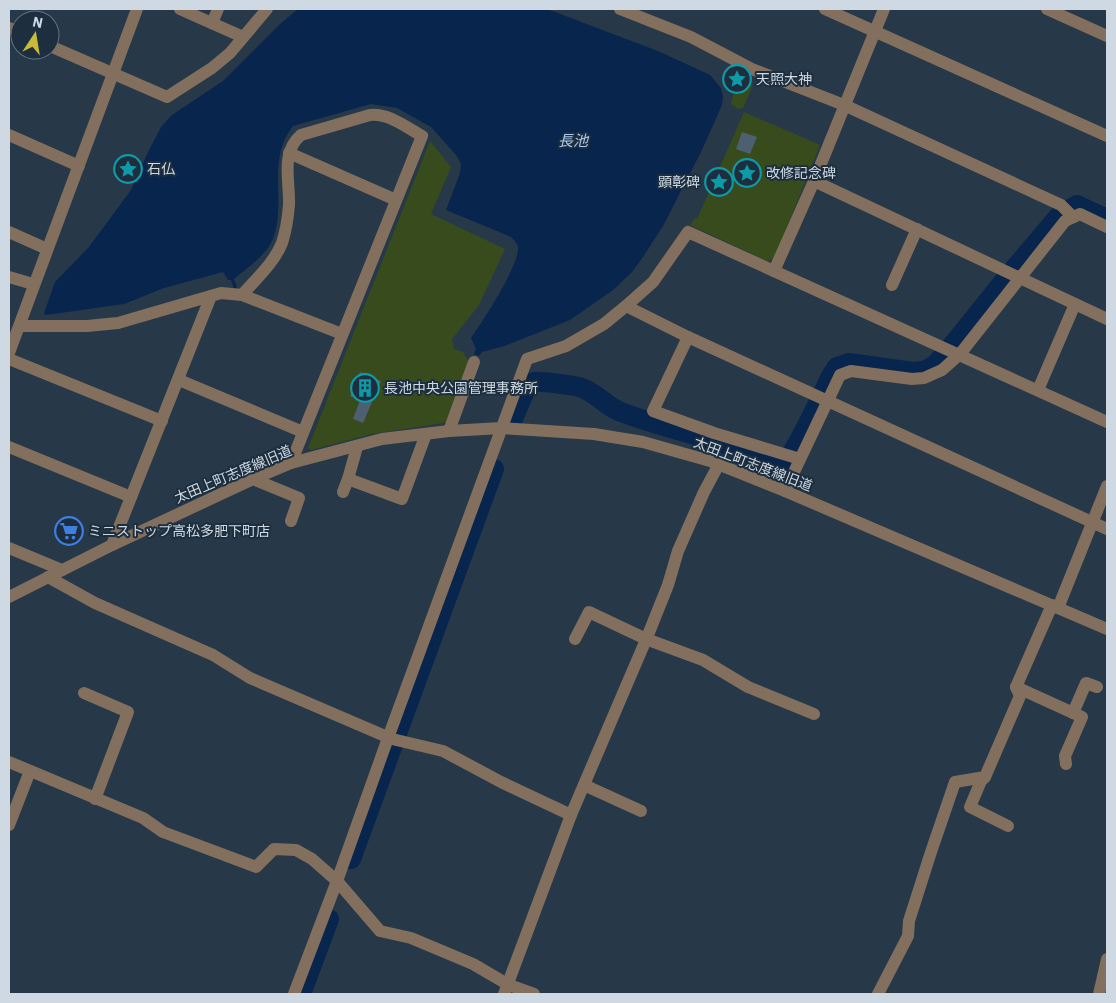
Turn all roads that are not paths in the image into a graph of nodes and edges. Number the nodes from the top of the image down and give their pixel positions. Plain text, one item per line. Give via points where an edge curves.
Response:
1 (137, 9) edge
2 (180, 9) edge
3 (218, 9) edge
4 (267, 9) edge
5 (620, 9) edge
6 (825, 9) edge
7 (884, 9) edge
8 (1047, 9) edge
9 (212, 23) junction
10 (875, 32) junction
11 (1107, 36) edge
12 (243, 37) junction
13 (60, 50) edge
14 (114, 74) junction
15 (844, 106) junction
16 (9, 135) edge
17 (1107, 136) edge
18 (289, 153) junction
19 (79, 166) junction
20 (814, 181) junction
21 (396, 200) junction
22 (1068, 212) junction
23 (1106, 223) edge
24 (917, 229) junction
25 (9, 232) edge
26 (47, 249) junction
27 (774, 271) junction
28 (1014, 274) junction
29 (9, 277) edge
30 (33, 284) junction
31 (892, 285) dead end
32 (242, 295) junction
33 (211, 296) junction
34 (1075, 304) junction
35 (626, 306) junction
36 (1107, 319) edge
37 (20, 326) junction
38 (342, 334) junction
39 (688, 337) junction
40 (952, 351) junction
41 (9, 353) edge
42 (9, 358) edge
43 (474, 362) dead end
44 (179, 380) junction
45 (1038, 390) junction
46 (822, 398) junction
47 (162, 421) junction
48 (1107, 422) edge
49 (501, 428) junction
50 (450, 430) junction
51 (303, 432) junction
52 (426, 434) junction
53 (9, 446) edge
54 (357, 447) junction
55 (794, 457) junction
56 (291, 463) junction
57 (719, 464) junction
58 (253, 479) junction
59 (348, 479) junction
60 (1107, 486) edge
61 (785, 491) junction
62 (343, 492) dead end
63 (131, 497) junction
64 (291, 521) dead end
65 (1093, 522) junction
66 (1107, 529) edge
67 (112, 544) junction
68 (9, 548) edge
69 (62, 570) junction
70 (48, 577) junction
71 (9, 596) edge
72 (1055, 607) junction
73 (1107, 629) edge
74 (575, 639) dead end
75 (646, 639) junction
76 (1016, 687) junction
77 (1097, 687) dead end
78 (84, 693) dead end
79 (1072, 713) junction
80 (814, 714) dead end
81 (393, 739) junction
82 (9, 762) edge
83 (1066, 764) dead end
84 (30, 771) junction
85 (984, 777) junction
86 (584, 785) junction
87 (96, 799) junction
88 (641, 811) dead end
89 (571, 815) junction
90 (9, 826) edge
91 (1008, 826) dead end
92 (337, 881) junction
93 (1107, 959) edge
94 (506, 989) edge
95 (294, 994) edge
96 (534, 994) edge
97 (878, 994) edge
98 (1099, 994) edge

1 - 14 street
2 - 9 street
3 - 9 street
4 - 12 street
5 - 15 street via 691,37 752,69
6 - 10 street
7 - 10 street
8 - 11 street
9 - 12 street
10 - 15 street
10 - 17 street
12 - 14 street via 212,68 168,97
13 - 14 street
14 - 19 street
15 - 20 street
15 - 22 street
16 - 19 street
18 - 21 street
18 - 21 street via 301,136 370,115 392,119 422,136
18 - 32 street via 289,204 282,243
19 - 26 street
20 - 24 street
20 - 27 street
21 - 38 street
22 - 23 street
22 - 28 street via 1065,221
24 - 28 street
24 - 31 street
25 - 26 street
26 - 30 street
27 - 35 street via 688,232 653,282
27 - 40 street
28 - 34 street
28 - 40 street
29 - 30 street
30 - 37 street
32 - 33 street via 221,293
32 - 38 street
33 - 37 street via 118,323
33 - 44 street
34 - 36 street
34 - 45 street
35 - 39 street
35 - 49 street via 604,324 566,346 527,359
37 - 41 street
38 - 51 street
39 - 46 street
39 - 55 street via 653,411
40 - 45 street
40 - 46 street via 942,370 924,378 912,380 845,372
42 - 47 street
43 - 50 street
44 - 47 street
44 - 51 street
45 - 48 street
46 - 55 street
46 - 65 street
47 - 63 street
49 - 50 street, 太田上町志度線旧道
49 - 57 street, 太田上町志度線旧道 via 594,434 644,442
49 - 81 street
50 - 52 street, 太田上町志度線旧道
51 - 56 street
52 - 54 street, 太田上町志度線旧道
52 - 59 street via 407,501
53 - 63 street
54 - 56 street, 太田上町志度線旧道
54 - 59 street
55 - 61 street
56 - 58 street, 太田上町志度線旧道
57 - 61 street, 太田上町志度線旧道
57 - 75 street via 678,551
58 - 64 street via 300,498
58 - 67 street, 太田上町志度線旧道
59 - 62 street
60 - 65 street
61 - 72 street, 太田上町志度線旧道
63 - 67 street
65 - 66 street
65 - 72 street
67 - 69 street, 太田上町志度線旧道
68 - 69 street
69 - 70 street, 太田上町志度線旧道
70 - 71 street, 太田上町志度線旧道
70 - 81 street via 95,603 213,655 250,678
72 - 73 street, 太田上町志度線旧道
72 - 76 street
74 - 75 street via 588,612
75 - 80 street via 703,660 748,687
75 - 86 street
76 - 79 street
76 - 85 street via 1020,696
77 - 79 street via 1086,683
78 - 87 street via 128,712
79 - 83 street via 1082,718 1065,756
81 - 89 street via 443,752
81 - 92 street
82 - 84 street
84 - 87 street
84 - 90 street
85 - 91 street via 970,807
85 - 97 street via 955,782 909,921 908,936
86 - 88 street
86 - 89 street
87 - 92 street via 143,818 163,832 256,867 274,849 296,850
89 - 94 street
92 - 94 street via 380,931 411,938 473,964
92 - 95 street
93 - 98 street
94 - 96 street

